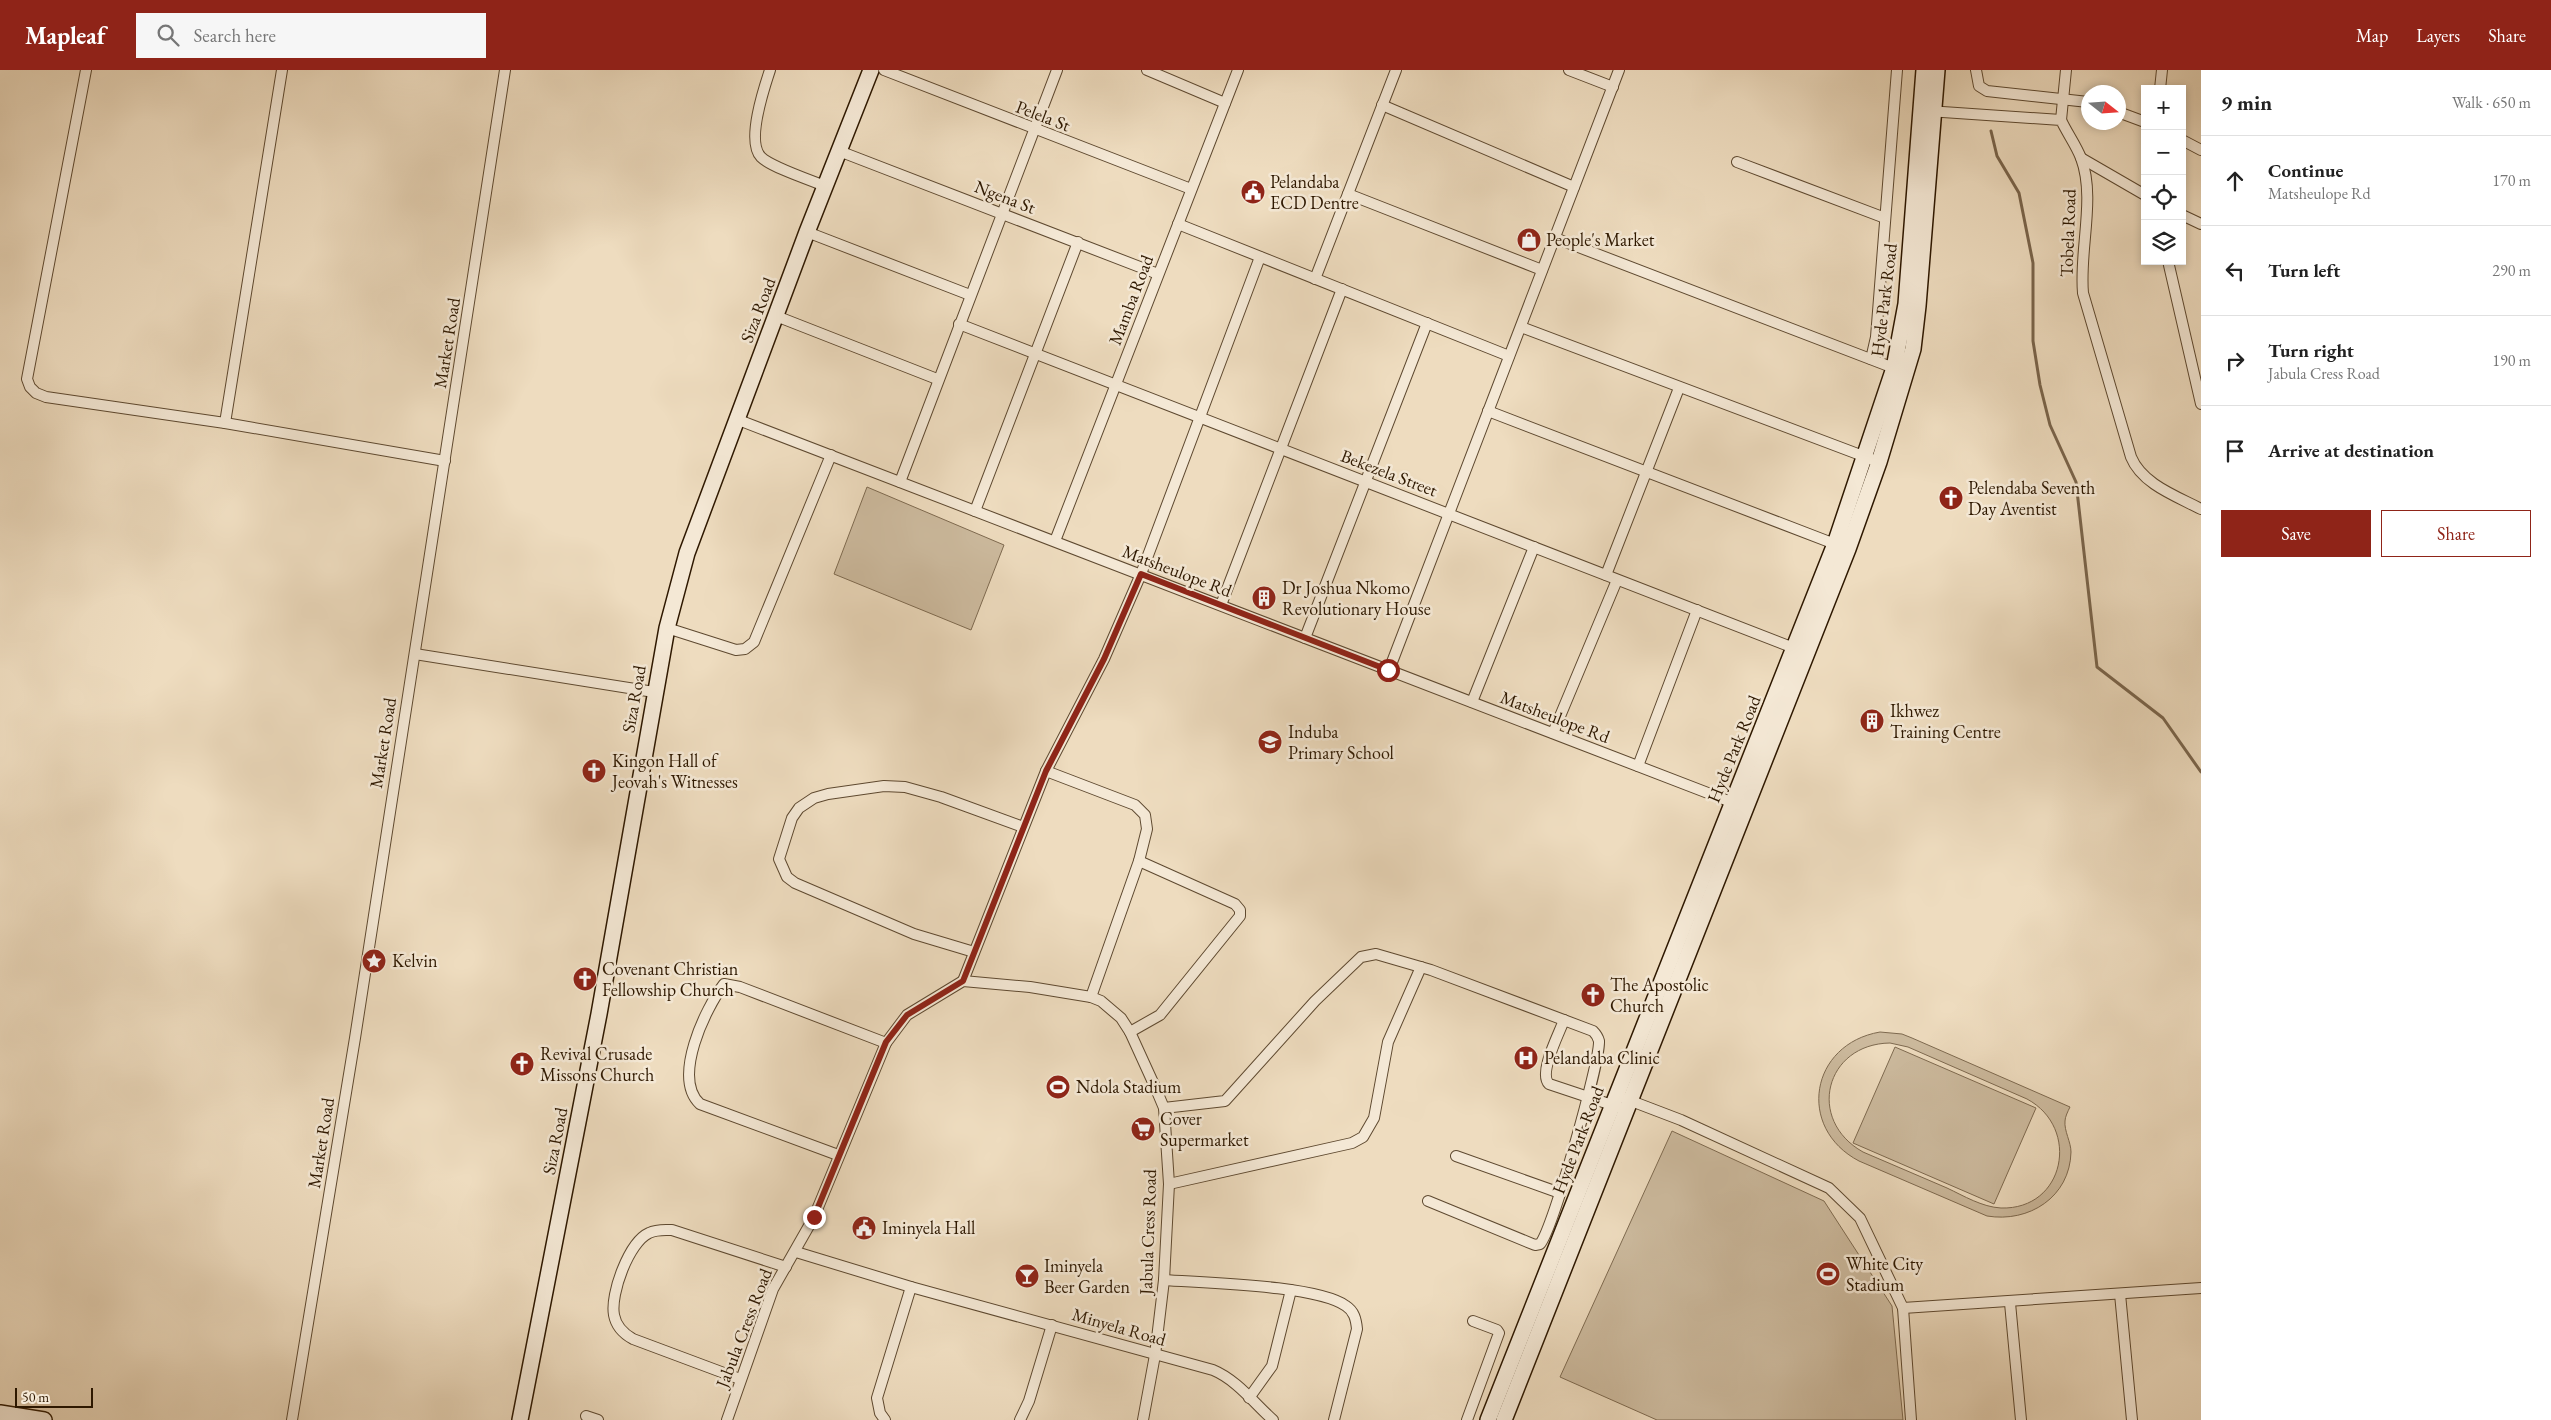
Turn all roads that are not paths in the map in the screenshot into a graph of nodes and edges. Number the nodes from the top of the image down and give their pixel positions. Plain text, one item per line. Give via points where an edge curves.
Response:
1 (86, 70) edge
2 (282, 70) edge
3 (505, 70) edge
4 (770, 70) edge
5 (871, 70) edge
6 (884, 70) edge
7 (1056, 70) edge
8 (1147, 70) edge
9 (1238, 70) edge
10 (1396, 70) edge
11 (1569, 70) edge
12 (1619, 70) edge
13 (1897, 70) edge
14 (1924, 70) edge
15 (1937, 70) edge
16 (1976, 70) edge
17 (2066, 70) edge
18 (2162, 70) edge
19 (2160, 85) edge
20 (1613, 87) junction
21 (2064, 99) junction
22 (2081, 101) edge
23 (1224, 102) junction
24 (1382, 105) junction
25 (1927, 111) junction
26 (2126, 115) edge
27 (2061, 120) junction
28 (2141, 121) edge
29 (1034, 130) junction
30 (2186, 142) edge
31 (2201, 150) edge
32 (840, 151) junction
33 (2081, 158) junction
34 (1736, 162) dead end
35 (825, 186) junction
36 (1574, 187) junction
37 (1191, 189) junction
38 (2141, 193) edge
39 (1348, 194) junction
40 (1001, 213) junction
41 (2186, 216) edge
42 (1885, 218) junction
43 (1178, 224) junction
44 (2201, 224) edge
45 (807, 232) junction
46 (1555, 238) junction
47 (1078, 242) junction
48 (1260, 257) junction
49 (2169, 265) edge
50 (1542, 270) junction
51 (1158, 274) junction
52 (1315, 278) junction
53 (1342, 289) junction
54 (970, 295) junction
55 (776, 316) junction
56 (1427, 323) junction
57 (959, 324) junction
58 (1521, 327) junction
59 (1034, 353) junction
60 (1509, 356) junction
61 (1871, 359) junction
62 (1901, 370) junction
63 (937, 379) junction
64 (1116, 385) junction
65 (1679, 388) junction
66 (2201, 404) edge
67 (1488, 411) junction
68 (1200, 417) junction
69 (736, 419) junction
70 (225, 423) junction
71 (1281, 449) junction
72 (831, 455) junction
73 (1865, 456) junction
74 (445, 461) junction
75 (1879, 462) junction
76 (1648, 472) junction
77 (900, 482) junction
78 (1365, 482) junction
79 (2201, 510) edge
80 (975, 511) junction
81 (1448, 514) junction
82 (1055, 542) junction
83 (1841, 546) junction
84 (1534, 547) junction
85 (1141, 574) junction
86 (1606, 575) junction
87 (1617, 580) junction
88 (1221, 606) junction
89 (1697, 610) junction
90 (666, 628) junction
91 (1305, 638) junction
92 (1800, 651) junction
93 (415, 654) junction
94 (1388, 670) junction
95 (654, 692) junction
96 (1472, 702) junction
97 (1553, 733) junction
98 (1638, 766) junction
99 (1046, 771) junction
100 (1739, 805) junction
101 (1023, 827) junction
102 (1140, 861) junction
103 (974, 952) junction
104 (1421, 967) junction
105 (963, 981) junction
106 (1091, 997) junction
107 (1564, 1020) junction
108 (1130, 1032) junction
109 (886, 1042) junction
110 (1588, 1097) junction
111 (1613, 1100) junction
112 (1628, 1105) junction
113 (1164, 1108) junction
114 (838, 1155) junction
115 (1456, 1156) dead end
116 (1169, 1184) junction
117 (1560, 1193) junction
118 (1428, 1201) dead end
119 (796, 1252) junction
120 (786, 1267) junction
121 (1164, 1280) junction
122 (911, 1287) junction
123 (2201, 1288) edge
124 (1292, 1290) junction
125 (2120, 1294) junction
126 (2010, 1303) junction
127 (1903, 1308) junction
128 (1473, 1321) dead end
129 (1052, 1325) junction
130 (1155, 1355) junction
131 (740, 1379) junction
132 (1249, 1398) junction
133 (0, 1413) edge
134 (586, 1416) dead end
135 (44, 1420) edge
136 (292, 1420) edge
137 (520, 1420) edge
138 (598, 1420) edge
139 (727, 1420) edge
140 (885, 1420) edge
141 (1020, 1420) edge
142 (1143, 1420) edge
143 (1273, 1420) edge
144 (1334, 1420) edge
145 (1468, 1420) edge
146 (1488, 1420) edge
147 (1504, 1420) edge
148 (1911, 1420) edge
149 (2021, 1420) edge
150 (2132, 1420) edge

1 - 70 street via 27,379 30,387 46,397
2 - 70 street
3 - 74 street, Market Road
4 - 35 street via 755,132 758,152 766,160
5 - 32 street, Siza Road
6 - 29 street, Pelela St
7 - 29 street
8 - 23 street
9 - 23 street, Mamba Road
10 - 24 street
11 - 20 street
12 - 20 street
13 - 42 street
14 - 25 street, Hyde Park Road
15 - 25 street, Hyde Park Road
16 - 21 street via 1979,86 1988,92
17 - 21 street
18 - 19 street
20 - 36 street
21 - 22 street
21 - 27 street
23 - 37 street, Mamba Road
24 - 36 street
24 - 39 street
25 - 27 street
25 - 62 street, Hyde Park Road via 1918,306
26 - 28 street
27 - 33 street, Tobela Road
29 - 37 street, Pelela St
29 - 40 street
30 - 31 street
32 - 35 street, Siza Road
32 - 40 street, Ngena St
33 - 38 street
33 - 79 street, Tobela Road via 2087,196 2081,277 2083,293 2132,457 2136,468 2146,478
34 - 42 street
35 - 45 street, Siza Road
36 - 46 street
37 - 43 street, Mamba Road
39 - 50 street
39 - 52 street
40 - 47 street, Ngena St
40 - 54 street
41 - 44 street
42 - 61 street via 1876,337
43 - 48 street
43 - 51 street, Mamba Road
45 - 54 street
45 - 55 street, Siza Road
46 - 50 street
46 - 61 street
47 - 51 street, Ngena St
47 - 59 street
48 - 52 street
48 - 68 street
49 - 66 street
50 - 58 street
51 - 64 street, Mamba Road
52 - 53 street
53 - 56 street
53 - 71 street
54 - 57 street
55 - 63 street
55 - 69 street, Siza Road
56 - 60 street
56 - 78 street
57 - 59 street, Bekezela Street
57 - 63 street
58 - 60 street
58 - 65 street
59 - 64 street, Bekezela Street
59 - 80 street
60 - 67 street
61 - 62 street
62 - 73 street, Hyde Park Road
62 - 75 street, Hyde Park Road
63 - 77 street
64 - 68 street, Bekezela Street
64 - 82 street, Mamba Road
65 - 73 street
65 - 76 street
67 - 76 street
67 - 81 street
68 - 71 street, Bekezela Street
68 - 85 street
69 - 72 street, Matsheulope Rd
69 - 90 street, Siza Road via 687,553
70 - 74 street
71 - 78 street, Bekezela Street
71 - 88 street
72 - 77 street, Matsheulope Rd
72 - 90 street via 754,642 745,649 736,650
73 - 75 street
73 - 83 street, Hyde Park Road
74 - 93 street, Market Road
75 - 83 street, Hyde Park Road
76 - 83 street
76 - 86 street
77 - 80 street, Matsheulope Rd
78 - 81 street, Bekezela Street
78 - 91 street
80 - 82 street, Matsheulope Rd
81 - 84 street, Bekezela Street
81 - 94 street
82 - 85 street, Matsheulope Rd
83 - 92 street, Hyde Park Road
84 - 86 street, Bekezela Street
84 - 96 street
85 - 88 street, Matsheulope Rd
85 - 99 street via 1104,659
86 - 87 street, Bekezela Street
87 - 89 street, Bekezela Street
87 - 97 street
88 - 91 street, Matsheulope Rd
89 - 92 street, Bekezela Street
89 - 98 street
90 - 95 street, Siza Road
91 - 94 street, Matsheulope Rd
92 - 100 street, Hyde Park Road
93 - 95 street
93 - 136 street, Market Road
94 - 96 street, Matsheulope Rd
95 - 137 street, Siza Road via 599,1014
96 - 97 street, Matsheulope Rd
97 - 98 street, Matsheulope Rd
98 - 100 street, Matsheulope Rd
99 - 101 street
99 - 102 street via 1135,805 1145,815 1147,829
100 - 111 street, Hyde Park Road
100 - 112 street, Hyde Park Road
101 - 103 street
101 - 103 street via 941,797 896,786 814,798 799,808 789,824 779,859 786,877 795,884 914,934
102 - 106 street
102 - 108 street via 1235,904 1240,916 1160,1015
103 - 105 street
104 - 107 street
104 - 113 street via 1376,954 1361,957 1315,1001 1225,1100
104 - 116 street via 1388,1042 1374,1118 1363,1138
105 - 106 street, Jabula Cress Road via 1030,986
105 - 109 street, Jabula Cress Road via 907,1015
106 - 108 street, Jabula Cress Road via 1111,1009
107 - 110 street via 1593,1031 1599,1042
107 - 110 street via 1545,1071 1546,1080 1549,1084
108 - 113 street, Jabula Cress Road
109 - 114 street, Jabula Cress Road
109 - 114 street via 740,987 724,984 705,1017 690,1059 688,1083 694,1099
110 - 111 street
110 - 117 street
111 - 112 street
111 - 146 street, Hyde Park Road
112 - 127 street via 1681,1120 1829,1188 1860,1218
112 - 147 street, Hyde Park Road
113 - 116 street, Jabula Cress Road
114 - 119 street, Jabula Cress Road via 814,1217
115 - 117 street
116 - 121 street, Jabula Cress Road
117 - 118 street via 1543,1241 1535,1245
119 - 120 street, Jabula Cress Road
119 - 122 street, Minyela Road
120 - 131 street, Jabula Cress Road via 774,1289
120 - 131 street via 672,1230 648,1233 624,1265 613,1304 614,1316 623,1333
121 - 124 street
121 - 130 street, Jabula Cress Road
122 - 129 street, Minyela Road
122 - 140 street via 878,1398 880,1413
123 - 125 street
124 - 132 street via 1272,1366
124 - 144 street via 1339,1302 1348,1307 1356,1319 1357,1329
125 - 126 street
125 - 150 street
126 - 127 street
126 - 149 street
127 - 148 street
128 - 145 street via 1497,1330 1498,1337
129 - 130 street, Minyela Road
129 - 141 street
130 - 132 street, Minyela Road via 1225,1376
130 - 142 street, Jabula Cress Road
131 - 139 street, Jabula Cress Road
132 - 143 street, Minyela Road
133 - 135 street
134 - 138 street

